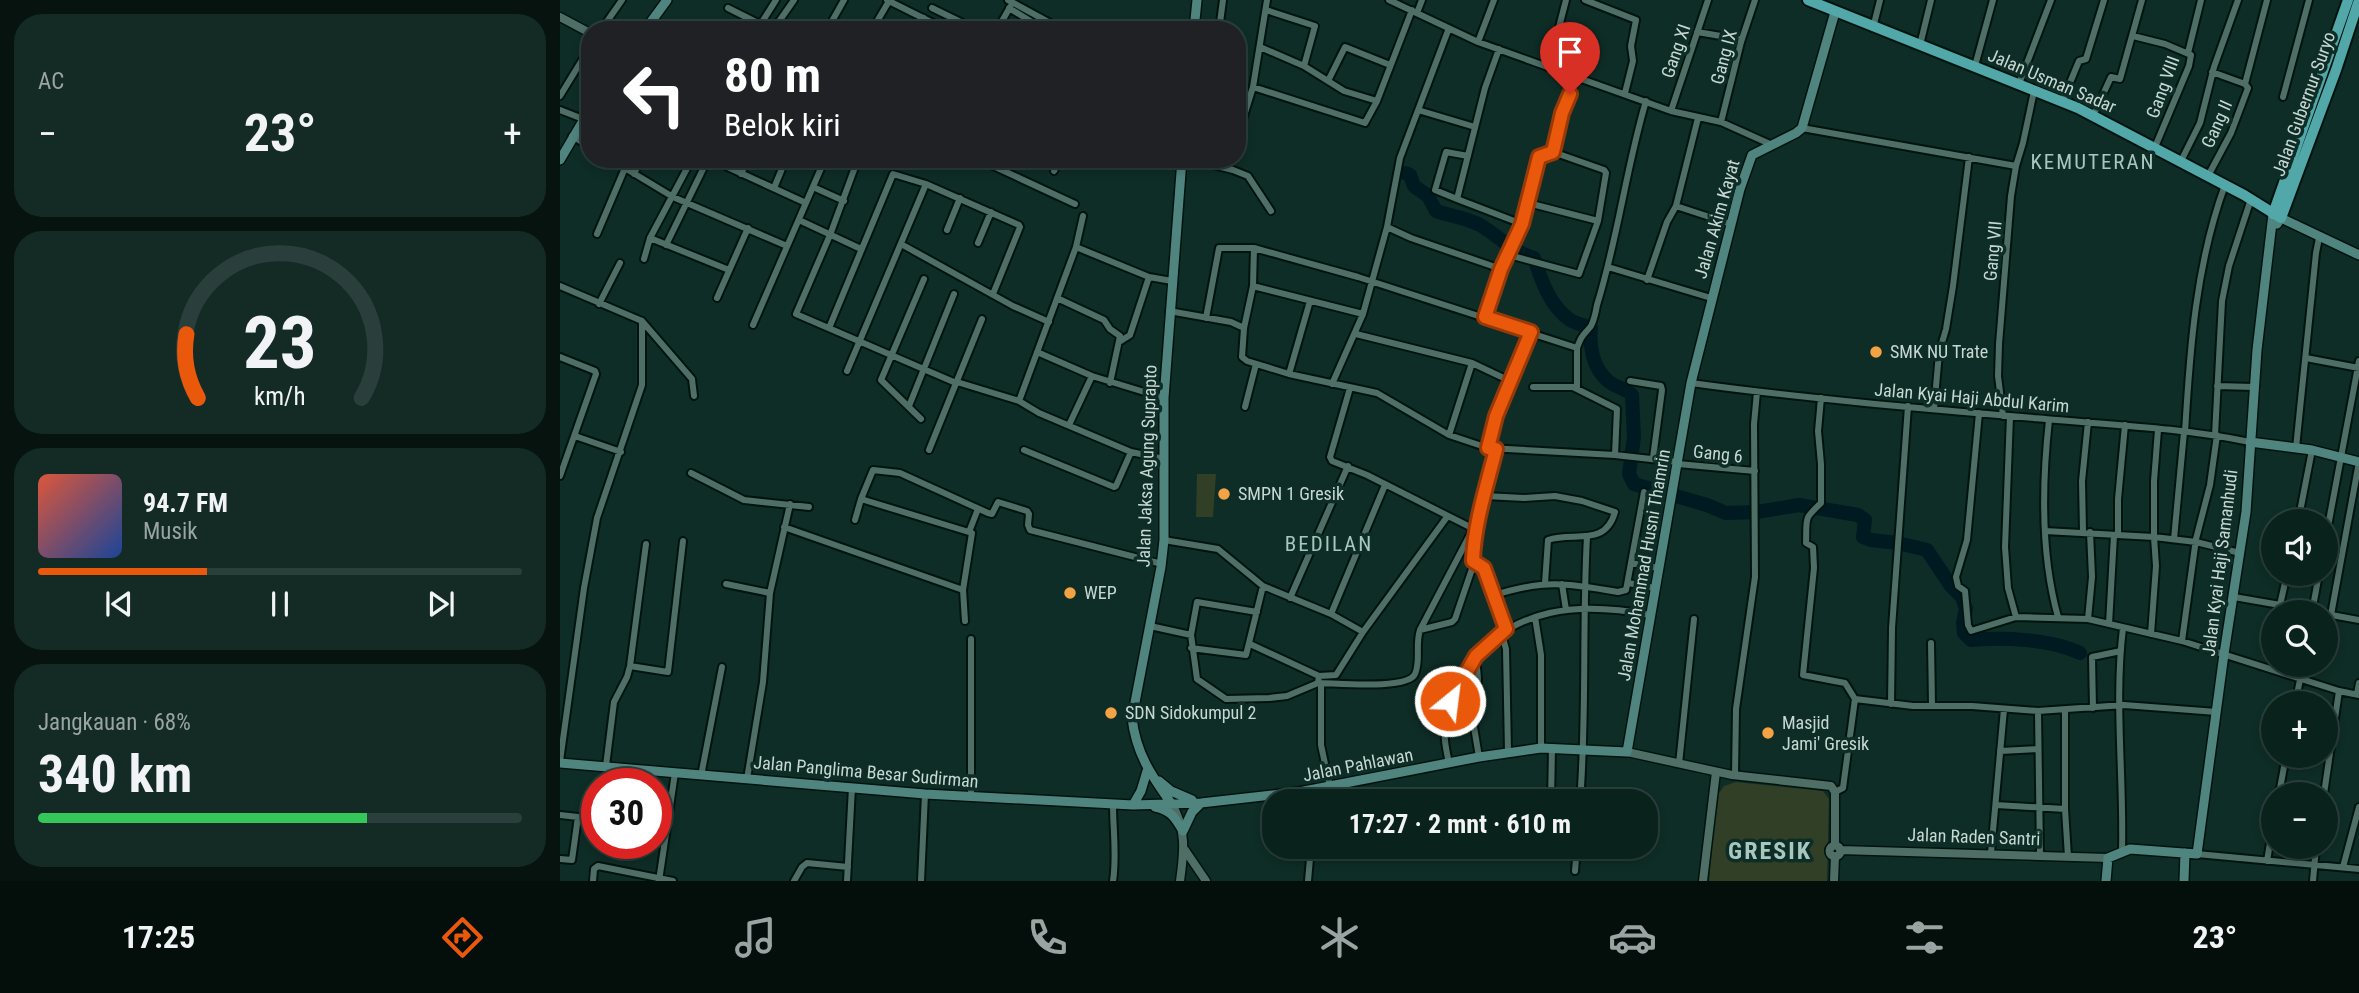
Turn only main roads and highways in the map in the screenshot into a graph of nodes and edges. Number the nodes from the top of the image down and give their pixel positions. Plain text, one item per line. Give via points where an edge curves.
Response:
1 (667, 0) edge
2 (1197, 0) edge
3 (1808, 0) edge
4 (2348, 0) edge
5 (2358, 0) edge
6 (1835, 12) junction
7 (652, 21) edge
8 (1195, 21) edge
9 (581, 122) edge
10 (560, 160) edge
11 (1181, 168) edge
12 (2277, 216) junction
13 (2359, 255) edge
14 (1691, 383) joint
15 (2250, 442) junction
16 (2359, 462) edge
17 (1627, 752) joint
18 (560, 762) edge
19 (1147, 771) junction
20 (1171, 803) junction
21 (1200, 803) junction
22 (1133, 805) junction
23 (2185, 853) junction
24 (2106, 881) edge
25 (2184, 881) edge

1 - 7 main road
2 - 8 main road
3 - 6 highway, Jalan Usman Sadar
4 - 12 highway, Jalan Gubernur Suryo
5 - 12 highway, Jalan Gubernur Suryo via 2336,70
6 - 12 highway, Jalan Usman Sadar via 2093,116
6 - 14 main road, Jalan Akim Kayat via 1802,128 1751,156
9 - 10 main road
11 - 19 main road, Jalan Jaksa Agung Suprapto via 1164,398 1162,564 1132,718
12 - 13 main road
12 - 15 main road, Jalan Kyai Haji Samanhudi via 2270,234
14 - 17 main road, Jalan Mohammad Husni Thamrin
15 - 16 main road
15 - 23 main road, Jalan Kyai Haji Samanhudi via 2246,512 2197,854
17 - 21 main road, Jalan Pahlawan via 1541,748 1317,789
18 - 22 main road, Jalan Panglima Besar Sudirman via 925,794
19 - 20 main road, Jalan Jaksa Agung Suprapto
19 - 21 main road via 1171,791
19 - 22 main road
20 - 21 main road, Jalan Pahlawan
20 - 22 main road, Jalan Panglima Besar Sudirman
21 - 22 main road via 1183,831 1167,810
23 - 24 main road via 2122,851 2108,858
23 - 25 main road

